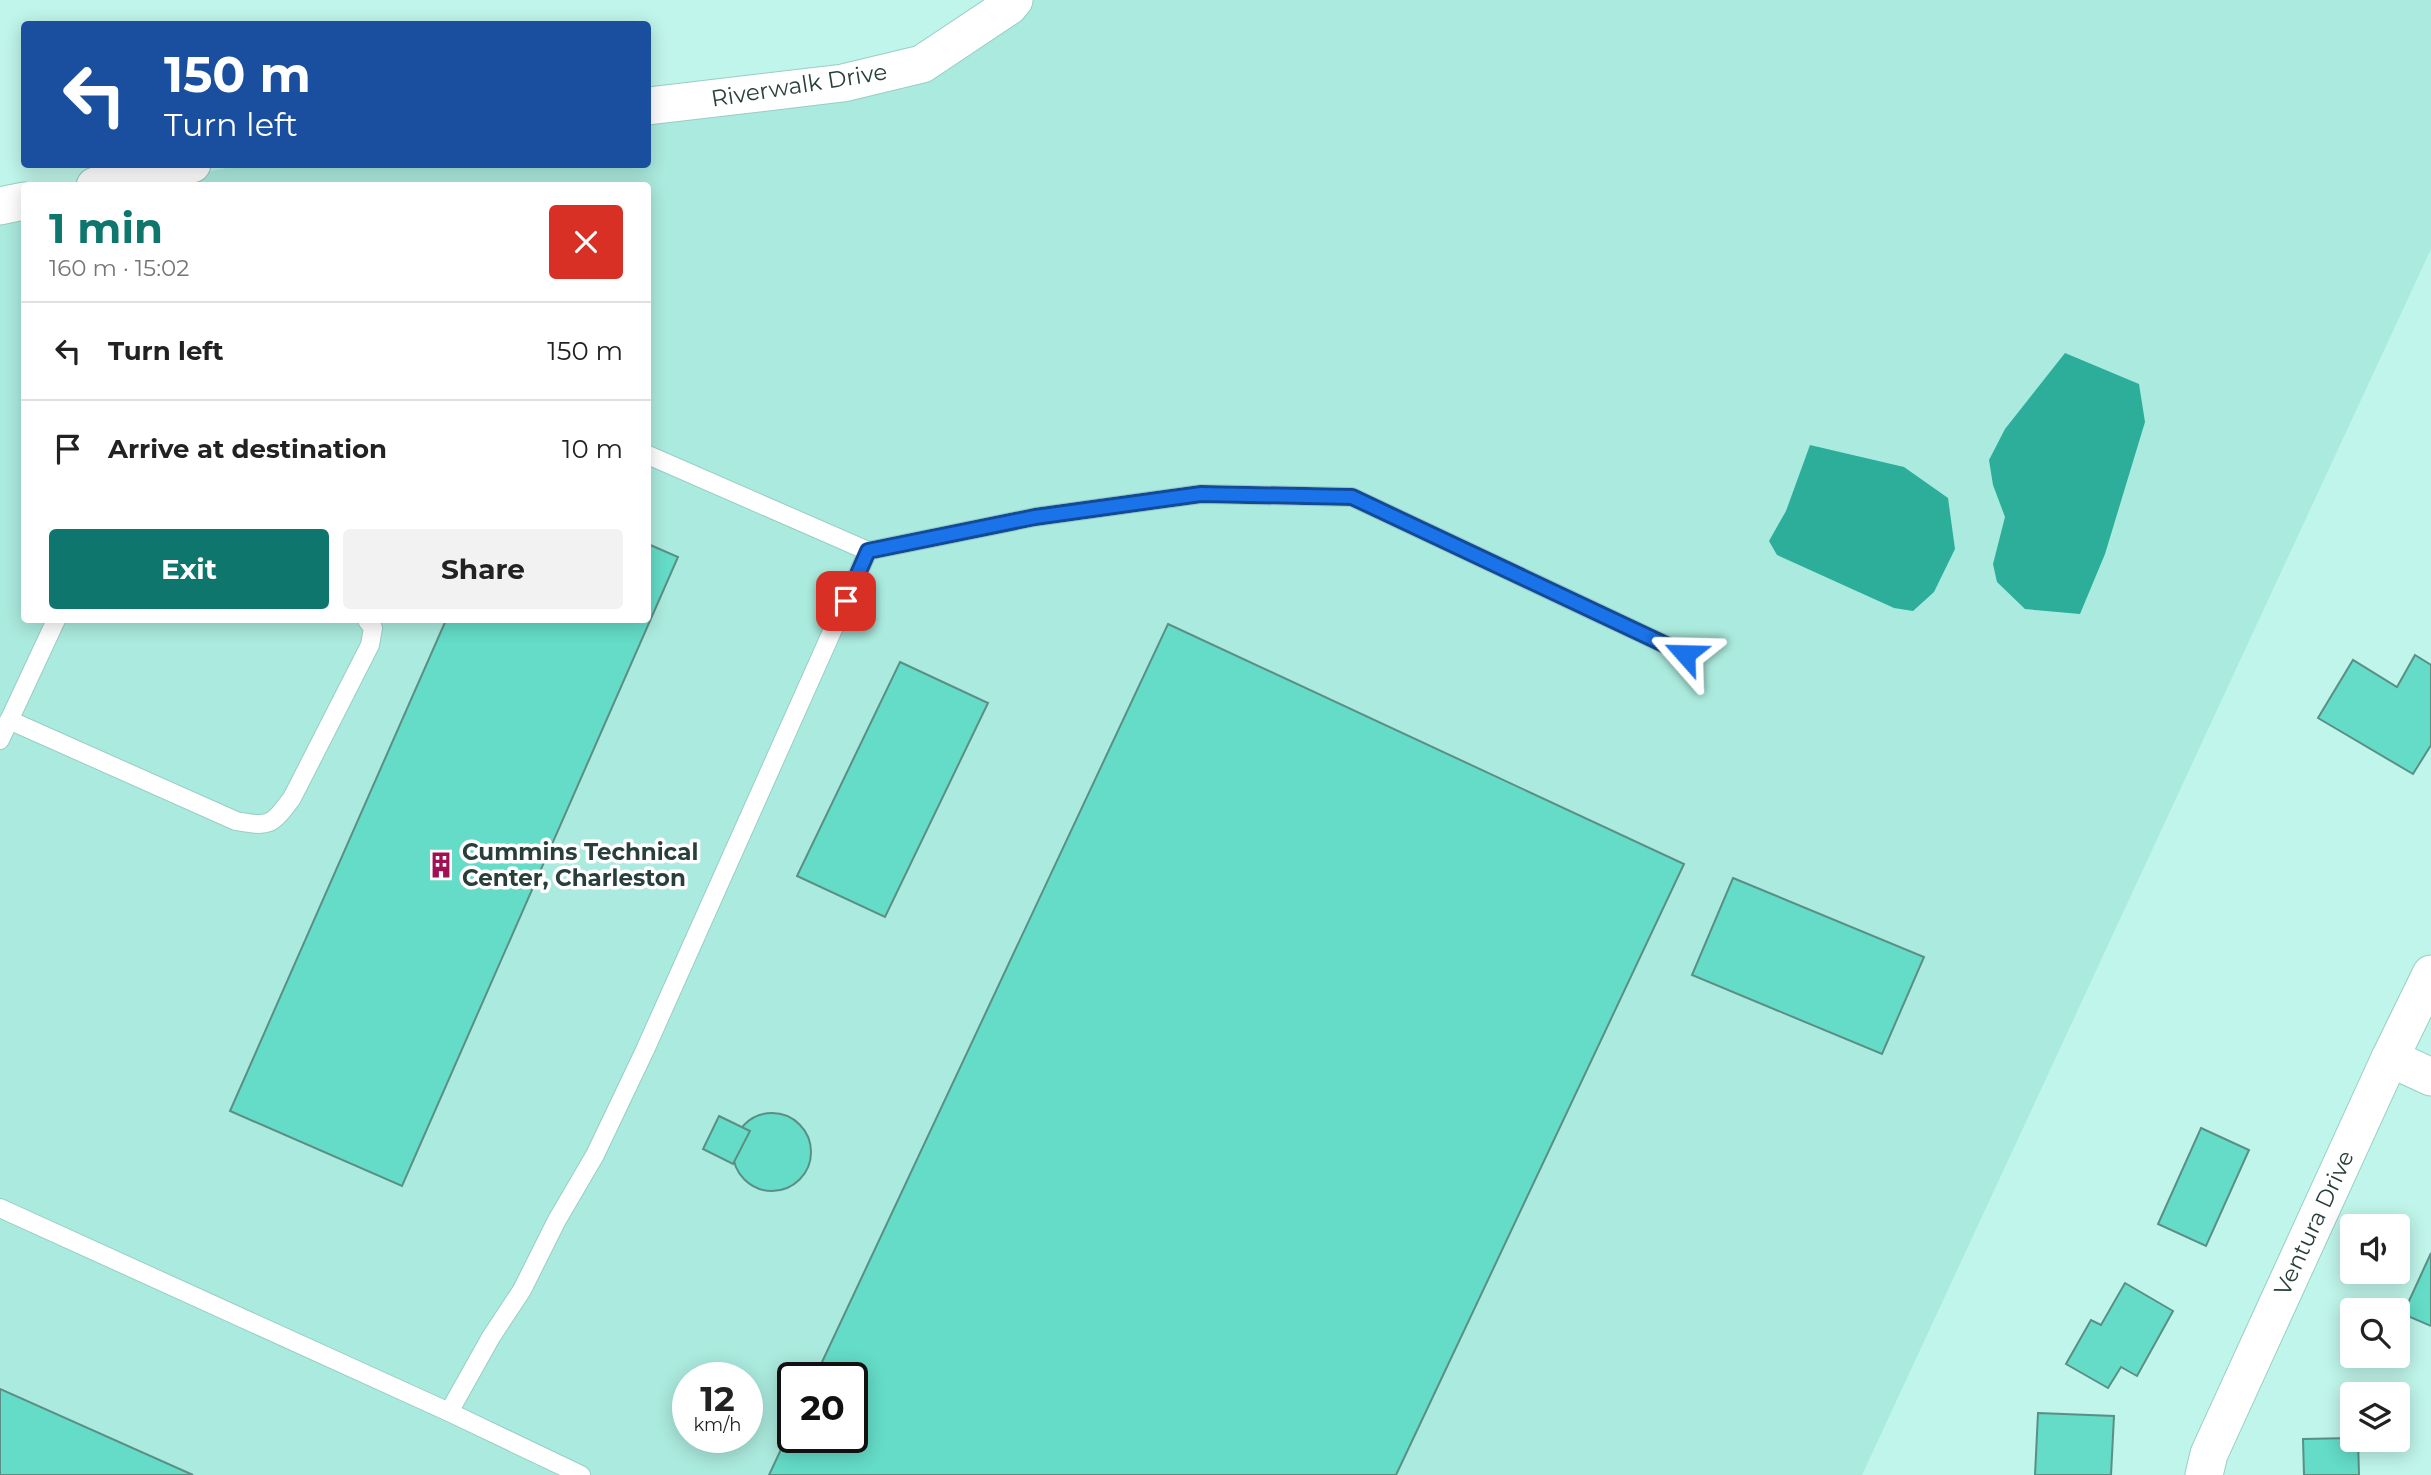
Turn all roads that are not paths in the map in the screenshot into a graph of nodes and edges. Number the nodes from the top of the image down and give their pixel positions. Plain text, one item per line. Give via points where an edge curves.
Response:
1 (1014, 0) edge
2 (651, 106) edge
3 (174, 168) edge
4 (113, 182) edge
5 (21, 202) edge
6 (0, 206) edge
7 (651, 456) edge
8 (868, 551) junction
9 (56, 623) edge
10 (369, 623) edge
11 (1685, 654) dead end
12 (9, 720) junction
13 (0, 740) edge
14 (2431, 974) edge
15 (2390, 1058) junction
16 (2431, 1077) edge
17 (0, 1208) edge
18 (449, 1412) junction
19 (581, 1475) edge
20 (2204, 1475) edge

1 - 2 street, Riverwalk Drive via 922,64 843,83
3 - 4 street
5 - 6 street
7 - 8 lane
8 - 11 lane via 1035,517 1201,494 1352,497
8 - 18 lane via 595,1155
9 - 12 lane
10 - 12 lane via 373,628 370,645 292,798 276,819 262,826 236,821
12 - 13 lane
14 - 15 street, Ventura Drive
15 - 16 street
15 - 20 street, Ventura Drive via 2208,1454
17 - 18 lane
18 - 19 lane

